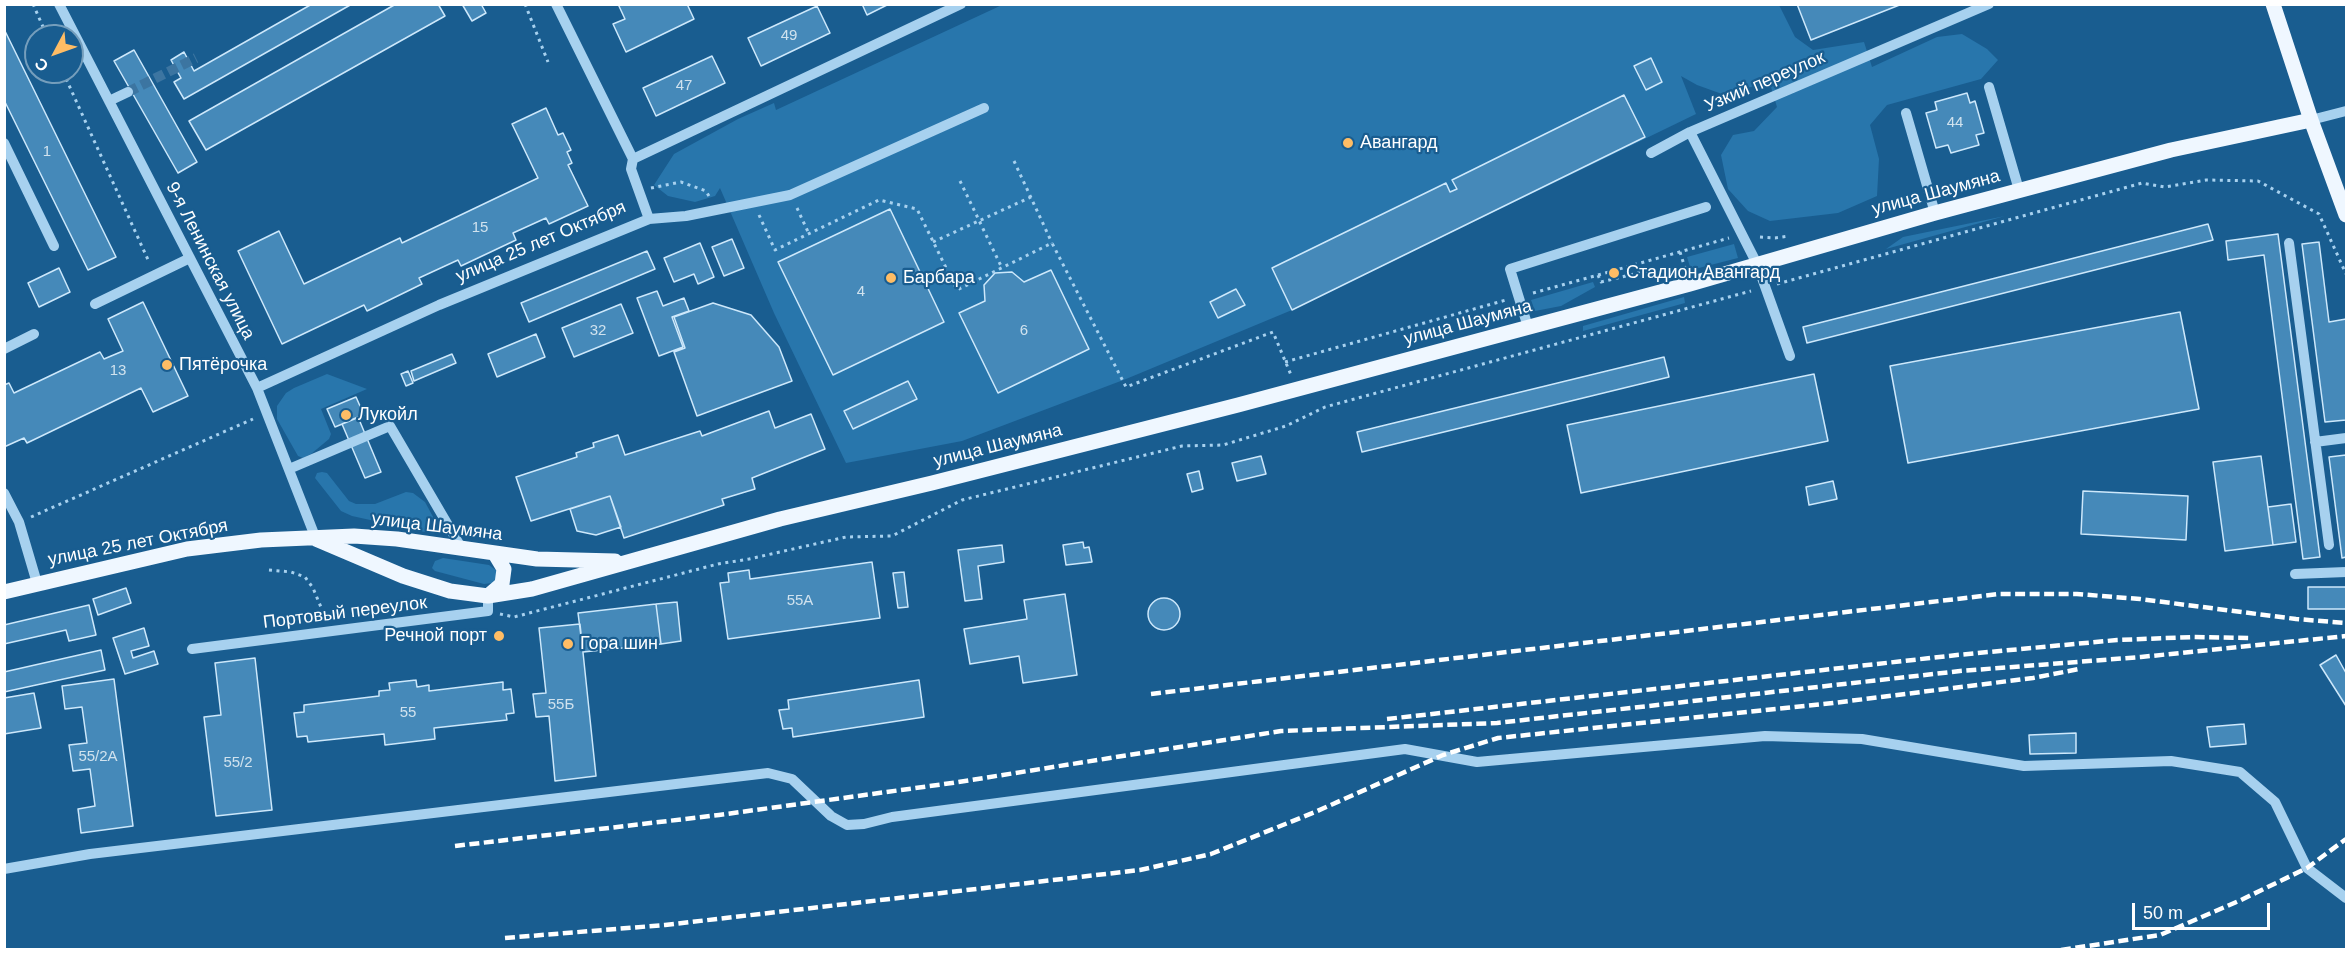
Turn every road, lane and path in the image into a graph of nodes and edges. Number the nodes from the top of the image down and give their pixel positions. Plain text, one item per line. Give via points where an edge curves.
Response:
1 (33, 4) edge
2 (60, 4) edge
3 (525, 4) edge
4 (556, 4) edge
5 (961, 4) edge
6 (1989, 4) edge
7 (2273, 4) edge
8 (42, 24) edge
9 (548, 62) dead end
10 (68, 84) edge
11 (1989, 87) dead end
12 (128, 92) tunnel mouth
13 (109, 100) junction
14 (984, 108) dead end
15 (2346, 111) edge
16 (1906, 113) dead end
17 (2311, 120) junction
18 (1690, 132) junction
19 (4, 143) edge
20 (1650, 153) dead end
21 (633, 159) junction
22 (1014, 161) dead end
23 (960, 182) dead end
24 (2019, 190) junction
25 (639, 193) junction
26 (790, 195) junction
27 (1031, 197) junction
28 (754, 203) junction
29 (1706, 207) dead end
30 (716, 210) junction
31 (1935, 213) junction
32 (2346, 215) edge
33 (649, 219) junction
34 (980, 221) junction
35 (1800, 233) dead end
36 (809, 234) junction
37 (1743, 235) junction
38 (933, 242) junction
39 (1052, 243) junction
40 (2289, 243) dead end
41 (54, 246) dead end
42 (1680, 252) junction
43 (190, 258) junction
44 (1757, 264) junction
45 (1002, 268) junction
46 (1685, 270) dead end
47 (1673, 271) dead end
48 (2346, 274) edge
49 (155, 275) junction
50 (1598, 275) junction
51 (1766, 287) junction
52 (1519, 297) junction
53 (95, 304) dead end
54 (1528, 327) junction
55 (34, 334) dead end
56 (4, 349) edge
57 (1790, 356) dead end
58 (1285, 362) junction
59 (257, 388) junction
60 (1297, 389) junction
61 (267, 413) junction
62 (2346, 438) edge
63 (2315, 442) junction
64 (289, 469) junction
65 (4, 493) edge
66 (19, 522) junction
67 (316, 539) junction
68 (2329, 545) dead end
69 (462, 549) junction
70 (495, 554) junction
71 (633, 561) junction
72 (268, 570) dead end
73 (2346, 572) edge
74 (2295, 574) dead end
75 (37, 583) junction
76 (4, 592) edge
77 (488, 604) junction
78 (330, 631) junction
79 (192, 649) dead end
80 (4, 869) edge
81 (2346, 897) edge

1 - 8 path
2 - 13 street, 9-я Ленинская улица
3 - 9 path
4 - 21 street, улица 25 лет Октября
5 - 21 street
6 - 18 street, Узкий переулок
7 - 17 main road
10 - 49 path
11 - 24 street
12 - 13 street
13 - 43 street, 9-я Ленинская улица
14 - 26 street
15 - 17 street
16 - 31 street
17 - 24 main road, улица Шаумяна via 2171,150
17 - 32 main road
18 - 20 street
18 - 37 street, Узкий переулок
19 - 41 street
21 - 25 street, улица 25 лет Октября via 631,169
22 - 27 path
23 - 34 path
24 - 31 main road, улица Шаумяна
25 - 30 path via 681,182 706,191
25 - 33 street, улица 25 лет Октября
26 - 28 street
26 - 36 path
27 - 34 path
27 - 39 path
28 - 30 street
28 - 36 path via 775,250
29 - 52 street via 1510,268
30 - 33 street
31 - 44 main road, улица Шаумяна
33 - 59 street, улица 25 лет Октября via 439,305
34 - 38 path
34 - 45 path
35 - 37 path via 1774,238
36 - 38 path via 879,200 917,209
37 - 42 path
37 - 44 street, Узкий переулок
38 - 45 path via 957,290
39 - 45 path
39 - 58 path via 1126,387 1273,332
40 - 63 street
42 - 46 path
42 - 50 path
43 - 49 street
43 - 59 street, 9-я Ленинская улица
44 - 51 street, Узкий переулок
44 - 54 main road, улица Шаумяна
47 - 50 path via 1638,273 1601,282
48 - 51 path via 2319,214 2258,181 2206,180 2165,187 2142,183
49 - 53 street
50 - 52 path
51 - 57 street, Узкий переулок
51 - 77 path via 1325,407 1286,426 1223,444 1182,446 962,500 892,536 846,537 718,564 514,617
52 - 54 street
52 - 58 path
54 - 60 main road, улица Шаумяна
55 - 56 street
58 - 60 path
59 - 61 street, 9-я Ленинская улица
60 - 71 main road, улица Шаумяна via 780,519
61 - 64 street, 9-я Ленинская улица
61 - 66 path
62 - 63 street
63 - 68 street
64 - 67 street, 9-я Ленинская улица
64 - 69 street via 390,426
65 - 66 street
66 - 75 street
67 - 69 main road, улица Шаумяна via 387,538
67 - 75 main road, улица 25 лет Октября via 261,540 187,549
67 - 77 main road, улица Шаумяна via 402,576
69 - 70 main road, улица Шаумяна
70 - 71 main road, улица Шаумяна
70 - 77 main road via 504,569 502,584
71 - 77 main road, улица Шаумяна
72 - 78 path via 305,577 314,588
73 - 74 street
75 - 76 main road, улица 25 лет Октября
77 - 78 street, Портовый переулок
78 - 79 street, Портовый переулок
80 - 81 street via 90,854 768,773 792,779 831,816 847,825 1405,749 1477,762 1765,736 1862,739 2024,766 2171,761 2240,772 2275,802 2307,867

